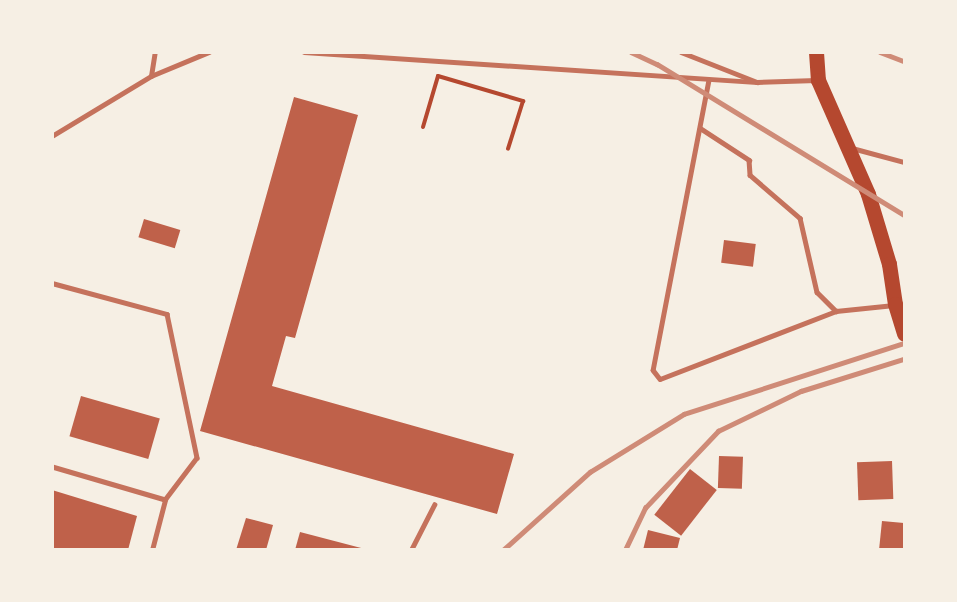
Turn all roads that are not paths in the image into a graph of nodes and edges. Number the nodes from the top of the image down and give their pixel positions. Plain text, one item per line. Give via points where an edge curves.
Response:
1 (155, 52) edge
2 (209, 52) edge
3 (304, 52) edge
4 (681, 52) edge
5 (816, 52) edge
6 (151, 76) junction
7 (709, 80) junction
8 (819, 80) junction
9 (757, 82) junction
10 (700, 128) junction
11 (52, 136) edge
12 (848, 147) junction
13 (904, 162) edge
14 (52, 283) edge
15 (895, 304) junction
16 (836, 311) junction
17 (904, 334) edge
18 (52, 467) edge
19 (165, 500) junction
20 (434, 505) dead end
21 (152, 549) edge
22 (411, 549) edge

1 - 6 lane
2 - 6 lane
3 - 7 lane
4 - 9 lane
5 - 8 main road
6 - 11 lane
7 - 9 lane
7 - 10 lane
8 - 9 lane
8 - 12 main road
10 - 16 lane via 749,160 750,175 800,218 817,292
10 - 16 lane via 653,370 660,379
12 - 13 lane
12 - 15 main road via 864,183 889,264
14 - 19 lane via 167,314 197,458
15 - 16 lane
15 - 17 main road
18 - 19 lane
19 - 21 lane
20 - 22 lane

